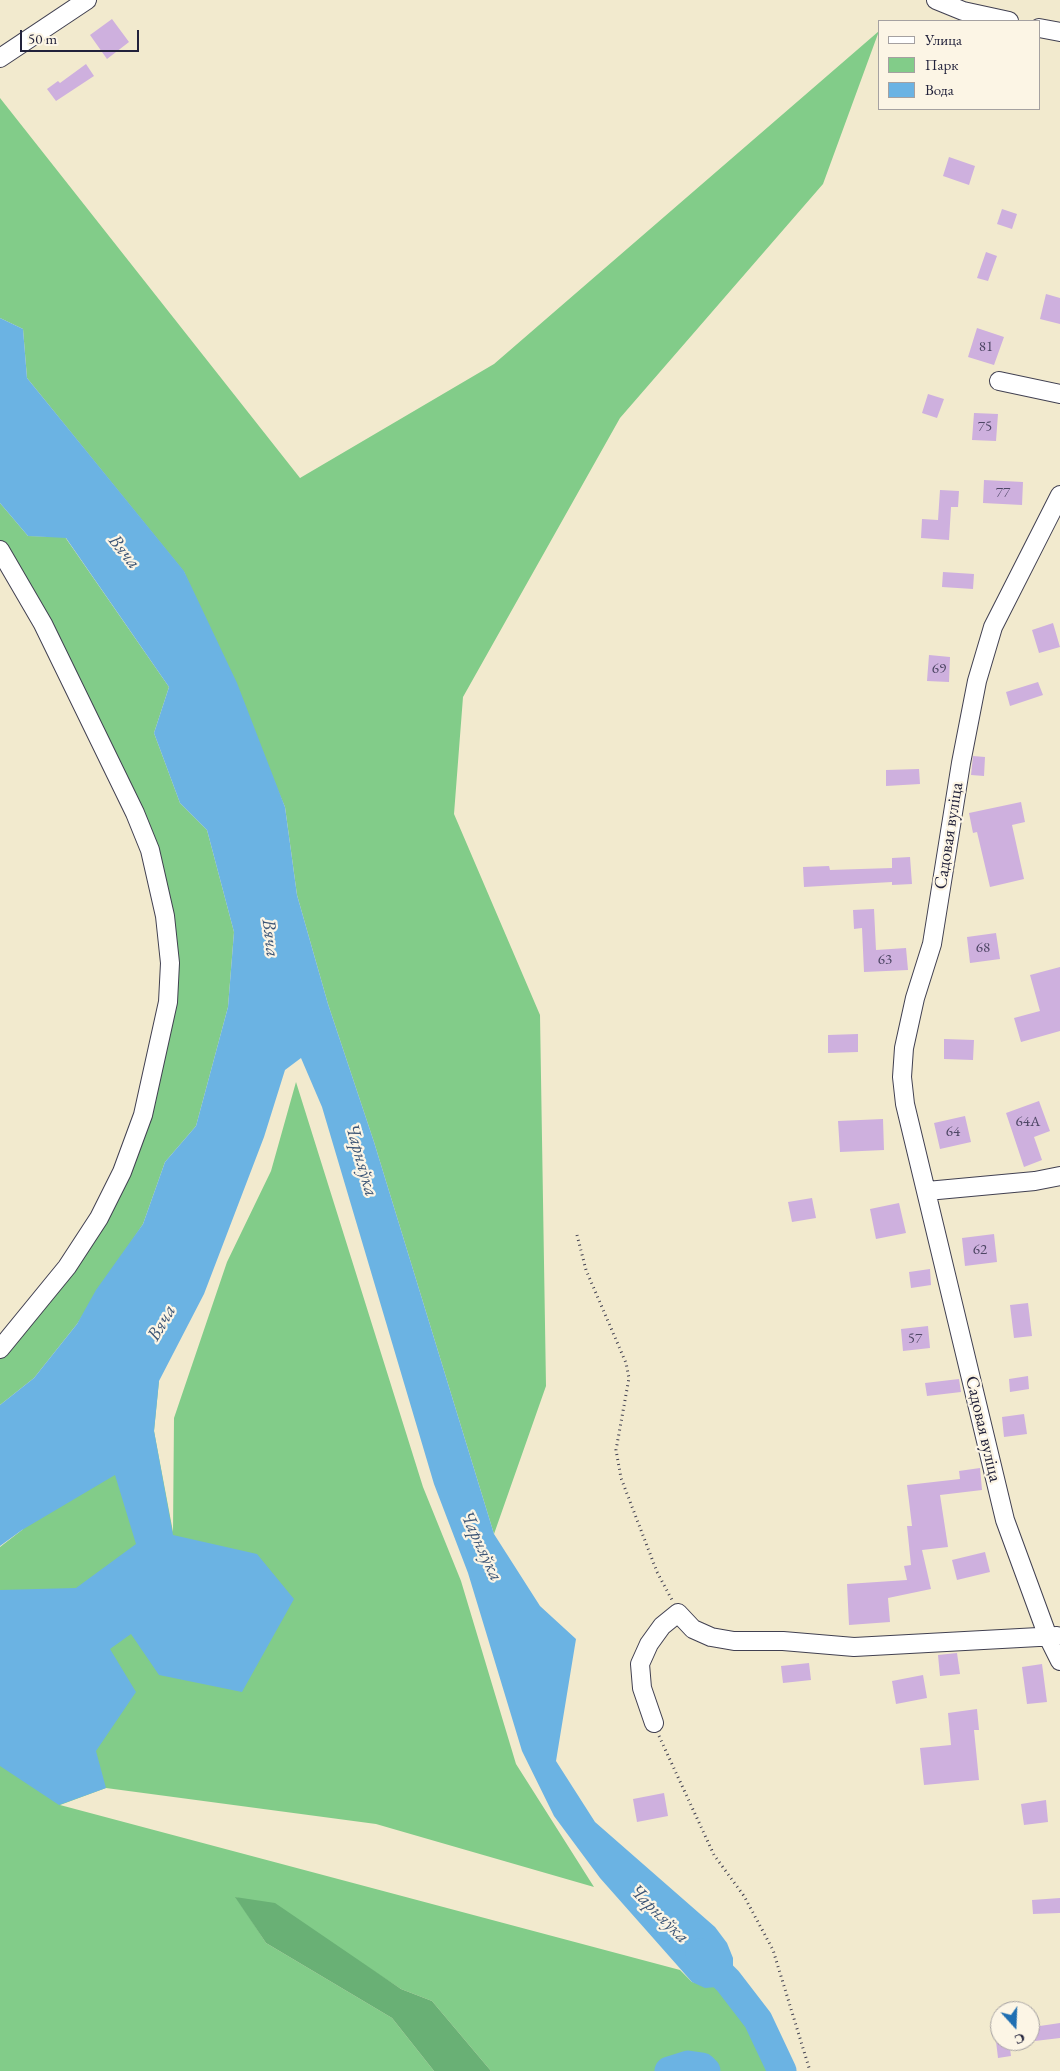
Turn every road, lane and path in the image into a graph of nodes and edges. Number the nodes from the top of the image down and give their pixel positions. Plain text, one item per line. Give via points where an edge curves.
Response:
1 (87, 0) edge
2 (936, 0) edge
3 (1004, 20) edge
4 (1040, 28) edge
5 (1060, 32) edge
6 (0, 58) edge
7 (999, 380) dead end
8 (1060, 394) edge
9 (1060, 495) edge
10 (0, 550) edge
11 (1060, 1176) edge
12 (926, 1190) junction
13 (577, 1236) dead end
14 (0, 1348) edge
15 (678, 1613) junction
16 (1054, 1636) edge
17 (1060, 1661) edge
18 (654, 1723) joint
19 (810, 2071) edge

1 - 6 street
2 - 3 street via 963,11
4 - 5 street
7 - 8 street
9 - 12 street, Садовая вуліца via 993,627 977,681 932,944 904,1048 902,1077 905,1104
10 - 14 street via 43,624 135,813 150,850 166,916 170,963 168,1002 143,1115 122,1172 99,1218 67,1267
11 - 12 street
12 - 16 street, Садовая вуліца via 1004,1520
13 - 15 path via 586,1270 628,1371 616,1450 621,1478 657,1572
15 - 16 street via 693,1629 711,1637 734,1641 854,1646
15 - 18 street via 662,1626 640,1664 642,1688
16 - 17 street, Садовая вуліца
18 - 19 path via 714,1855 744,1896 773,1950

